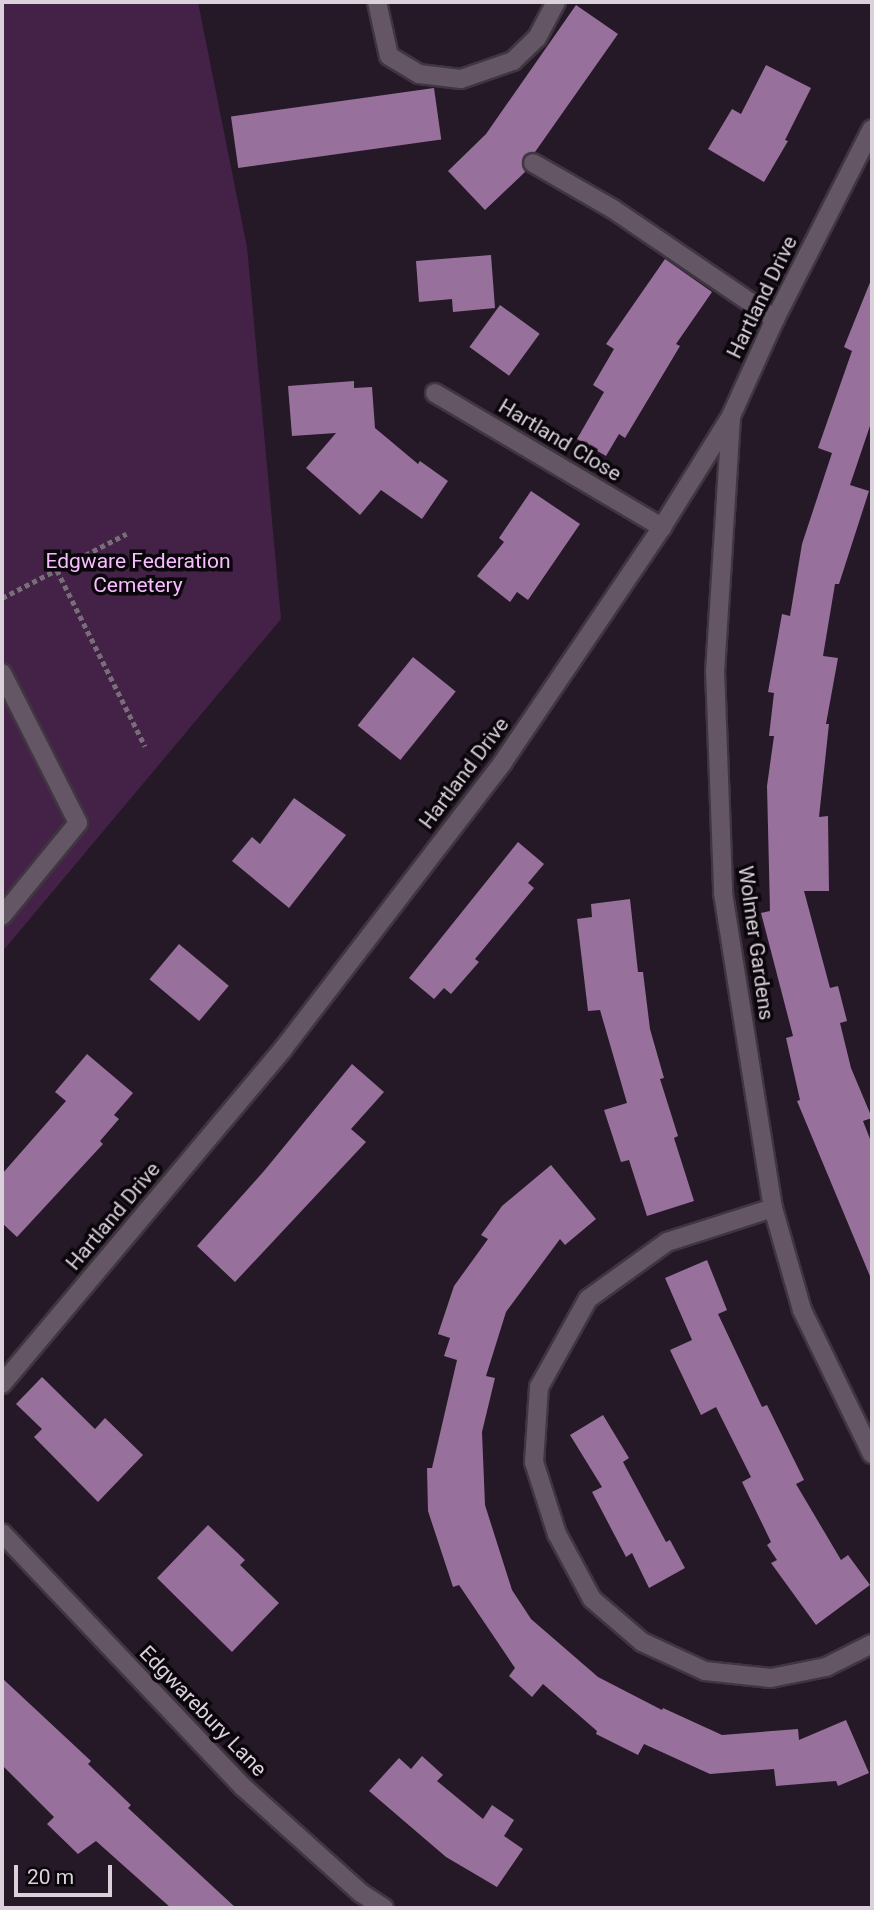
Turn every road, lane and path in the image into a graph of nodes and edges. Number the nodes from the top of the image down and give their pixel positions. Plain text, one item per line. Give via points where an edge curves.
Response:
1 (377, 2) edge
2 (556, 2) edge
3 (872, 129) edge
4 (533, 163) dead end
5 (775, 319) junction
6 (435, 393) dead end
7 (731, 416) junction
8 (662, 527) junction
9 (126, 534) dead end
10 (57, 570) junction
11 (2, 598) edge
12 (2, 673) edge
13 (145, 746) dead end
14 (2, 916) edge
15 (773, 1208) junction
16 (2, 1384) edge
17 (872, 1454) edge
18 (2, 1533) edge
19 (872, 1644) edge
20 (384, 1908) edge

1 - 2 street via 389,56 419,74 461,79 513,61 537,38
3 - 5 street, Hartland Drive
4 - 5 street via 613,209
5 - 7 street, Hartland Drive
6 - 8 street, Hartland Close
7 - 8 street, Hartland Drive
7 - 15 street, Wolmer Gardens via 715,670 723,892
8 - 16 street, Hartland Drive via 503,762 283,1049
9 - 10 path
10 - 11 path
10 - 13 path
12 - 14 street via 78,823
15 - 17 street, Wolmer Gardens via 802,1310
15 - 19 street via 667,1242 588,1299 539,1387 534,1462 557,1534 592,1600 642,1642 705,1671 771,1678 826,1667
18 - 20 street, Edgwarebury Lane via 242,1786

